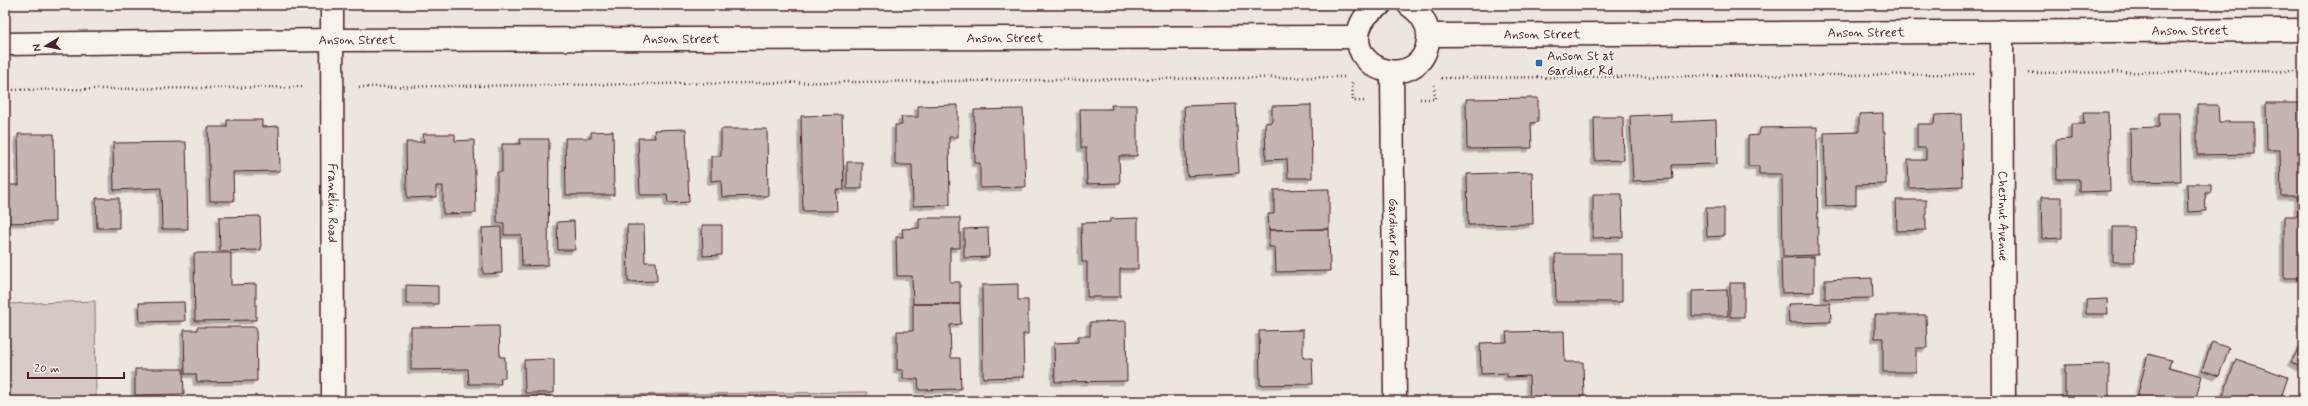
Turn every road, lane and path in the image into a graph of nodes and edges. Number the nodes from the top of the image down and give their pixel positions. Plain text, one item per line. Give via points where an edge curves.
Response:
1 (332, 5) edge
2 (1380, 5) edge
3 (1409, 5) edge
4 (2303, 30) edge
5 (2002, 31) junction
6 (1429, 35) junction
7 (1358, 37) junction
8 (331, 40) junction
9 (5, 44) edge
10 (2303, 71) edge
11 (1392, 73) junction
12 (2002, 74) junction
13 (332, 88) junction
14 (5, 90) edge
15 (1393, 100) junction
16 (334, 401) edge
17 (1395, 401) edge
18 (2004, 401) edge

1 - 8 street, Franklin Road
2 - 7 street via 1372,9 1360,24
3 - 6 street via 1418,11
4 - 5 street, Anson Street
5 - 6 street, Anson Street
5 - 12 street, Chestnut Avenue
6 - 11 street via 1427,51 1418,62 1408,70
7 - 8 street, Anson Street
7 - 11 street via 1360,51 1368,62
8 - 9 street, Anson Street
8 - 13 street, Franklin Road
10 - 12 path
11 - 15 street, Gardiner Road
12 - 15 path via 1434,78 1435,99
12 - 18 street, Chestnut Avenue
13 - 14 path
13 - 15 path via 1352,77 1353,101
13 - 16 street, Franklin Road
15 - 17 street, Gardiner Road

